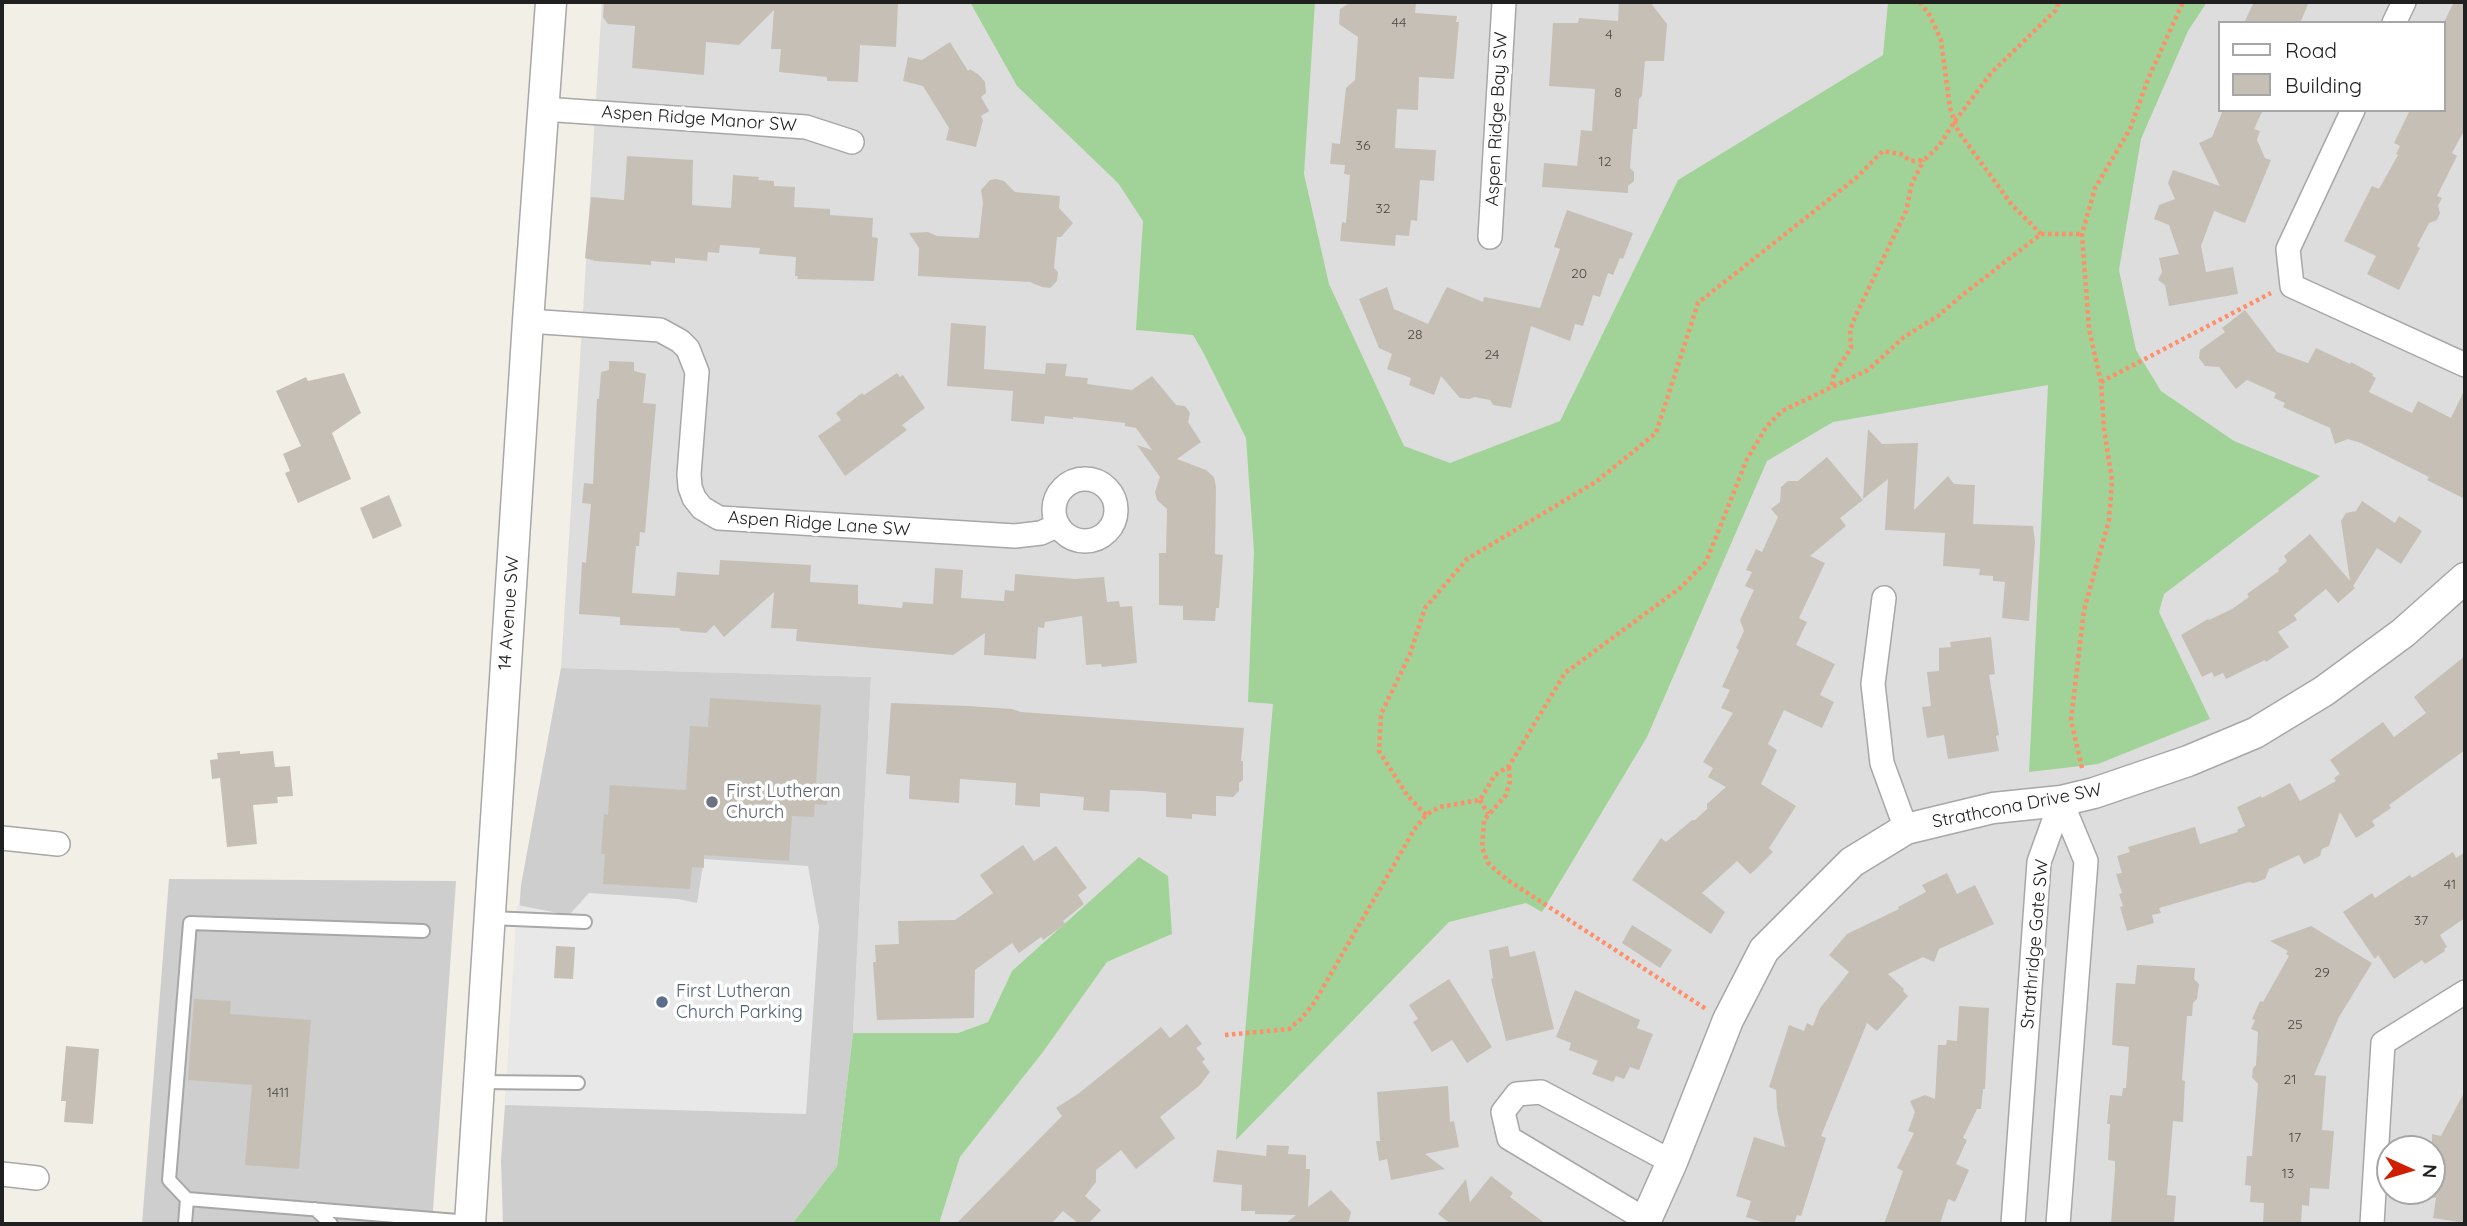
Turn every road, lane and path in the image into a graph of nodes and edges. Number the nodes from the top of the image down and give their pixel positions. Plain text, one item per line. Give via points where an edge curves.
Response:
1 (551, 2) edge
2 (1504, 2) edge
3 (1920, 2) edge
4 (2059, 2) edge
5 (2183, 2) edge
6 (2404, 2) edge
7 (2395, 21) edge
8 (543, 108) junction
9 (2352, 112) edge
10 (1955, 121) junction
11 (852, 142) dead end
12 (1924, 159) junction
13 (2041, 234) junction
14 (2082, 234) junction
15 (1490, 237) dead end
16 (2292, 285) junction
17 (528, 321) junction
18 (2465, 365) edge
19 (2101, 382) junction
20 (1832, 386) junction
21 (1058, 525) dead end
22 (2465, 578) edge
23 (1884, 598) dead end
24 (1509, 766) junction
25 (2082, 768) dead end
26 (1480, 800) junction
27 (2062, 801) junction
28 (1488, 814) junction
29 (1426, 815) junction
30 (1906, 829) junction
31 (2, 838) edge
32 (58, 844) dead end
33 (489, 918) junction
34 (585, 922) dead end
35 (424, 931) dead end
36 (2465, 992) edge
37 (1728, 1020) junction
38 (1225, 1035) dead end
39 (479, 1082) junction
40 (578, 1083) dead end
41 (1672, 1162) junction
42 (2, 1174) edge
43 (37, 1178) dead end
44 (187, 1199) junction
45 (315, 1209) junction
46 (470, 1223) edge
47 (1643, 1223) edge
48 (185, 1224) edge
49 (331, 1224) edge
50 (2013, 1224) edge
51 (2058, 1224) edge
52 (2371, 1224) edge

1 - 8 street, 14 Avenue SW
2 - 15 street, Aspen Ridge Bay SW
3 - 10 path via 1941,40
4 - 10 path via 1993,72
5 - 14 path via 2130,129 2095,188
6 - 7 street
8 - 11 street, Aspen Ridge Manor SW via 806,127
8 - 17 street, 14 Avenue SW
9 - 16 street via 2288,249
10 - 12 path
10 - 13 path via 2012,205
12 - 20 path via 1906,211 1850,330 1851,348 1834,374
12 - 29 path via 1910,161 1883,151 1856,178 1698,303 1656,433 1597,481 1467,559 1425,608 1410,654 1381,713 1379,751
13 - 14 path
13 - 20 path via 1938,316 1904,337 1868,370
14 - 19 path via 2089,329
16 - 18 street
16 - 19 path
17 - 21 street, Aspen Ridge Lane SW via 660,330 688,349 696,372 690,487 702,508 719,518 1015,536 1041,533
17 - 33 street, 14 Avenue SW
19 - 25 path via 2112,480 2109,520 2084,610 2071,720
20 - 24 path via 1782,411 1767,426 1747,459 1706,562 1680,588 1565,673
22 - 27 street, Strathcona Drive SW via 2403,633 2336,683 2255,733 2188,761
23 - 30 street via 1873,684 1882,763
24 - 26 path via 1495,775
24 - 28 path via 1506,795
26 - 28 path
26 - 29 path via 1438,807
27 - 30 street, Strathcona Drive SW via 1993,807
27 - 50 street, Strathridge Gate SW via 2039,862
27 - 51 street via 2086,861
28 - 37 path via 1482,847 1488,863 1506,879
29 - 38 path via 1301,1019 1289,1029
30 - 37 street, Strathcona Drive SW via 1852,862 1764,950
31 - 32 street
33 - 34 lane
33 - 39 street, 14 Avenue SW
35 - 44 lane via 190,923 169,1180
36 - 52 street via 2384,1043
37 - 41 street, Strathcona Drive SW
39 - 40 lane
39 - 46 street, 14 Avenue SW
41 - 47 street, Strathcona Drive SW
41 - 47 street via 1541,1092 1517,1094 1503,1112 1509,1138
42 - 43 street
44 - 45 lane
44 - 48 lane
45 - 46 lane
45 - 49 lane

